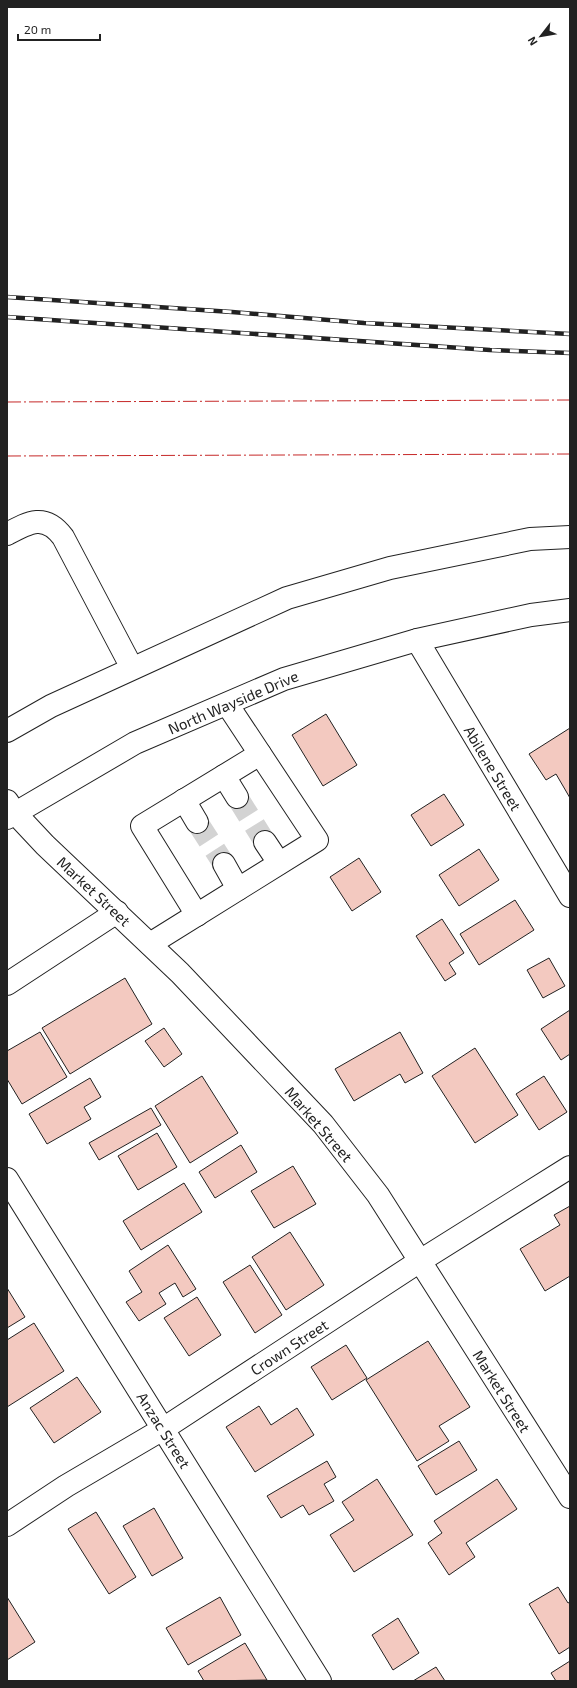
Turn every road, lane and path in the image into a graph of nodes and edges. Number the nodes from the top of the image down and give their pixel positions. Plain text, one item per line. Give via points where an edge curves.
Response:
1 (7, 534) edge
2 (570, 537) edge
3 (570, 610) edge
4 (417, 640) junction
5 (132, 668) junction
6 (227, 704) junction
7 (7, 731) edge
8 (260, 754) junction
9 (224, 776) junction
10 (237, 797) tunnel mouth
11 (184, 800) junction
12 (10, 811) edge
13 (197, 822) tunnel mouth
14 (265, 842) tunnel mouth
15 (279, 863) junction
16 (224, 864) tunnel mouth
17 (238, 889) junction
18 (570, 896) edge
19 (116, 912) junction
20 (197, 915) junction
21 (150, 944) junction
22 (7, 984) edge
23 (570, 1167) edge
24 (7, 1179) edge
25 (420, 1261) junction
26 (163, 1428) junction
27 (570, 1497) edge
28 (7, 1525) edge
29 (320, 1681) edge

1 - 5 street via 38,521 48,523 59,531
2 - 5 street via 530,539 390,568 287,598
3 - 4 street, North Wayside Drive via 531,615
4 - 6 street, North Wayside Drive via 284,678
4 - 18 street, Abilene Street
5 - 7 street via 51,706
6 - 8 street
6 - 12 street, North Wayside Drive via 135,743
8 - 9 street
8 - 15 street via 317,840
9 - 10 street
9 - 11 street
11 - 13 street
11 - 20 street via 142,826
12 - 19 street, Market Street
14 - 15 street
15 - 17 street
16 - 17 street
17 - 20 street
19 - 21 street, Market Street
19 - 22 street
20 - 21 street
21 - 25 street, Market Street via 323,1124 378,1195
23 - 25 street, Crown Street
24 - 26 street, Anzac Street
25 - 26 street, Crown Street
25 - 27 street, Market Street
26 - 28 street, Crown Street
26 - 29 street, Anzac Street

